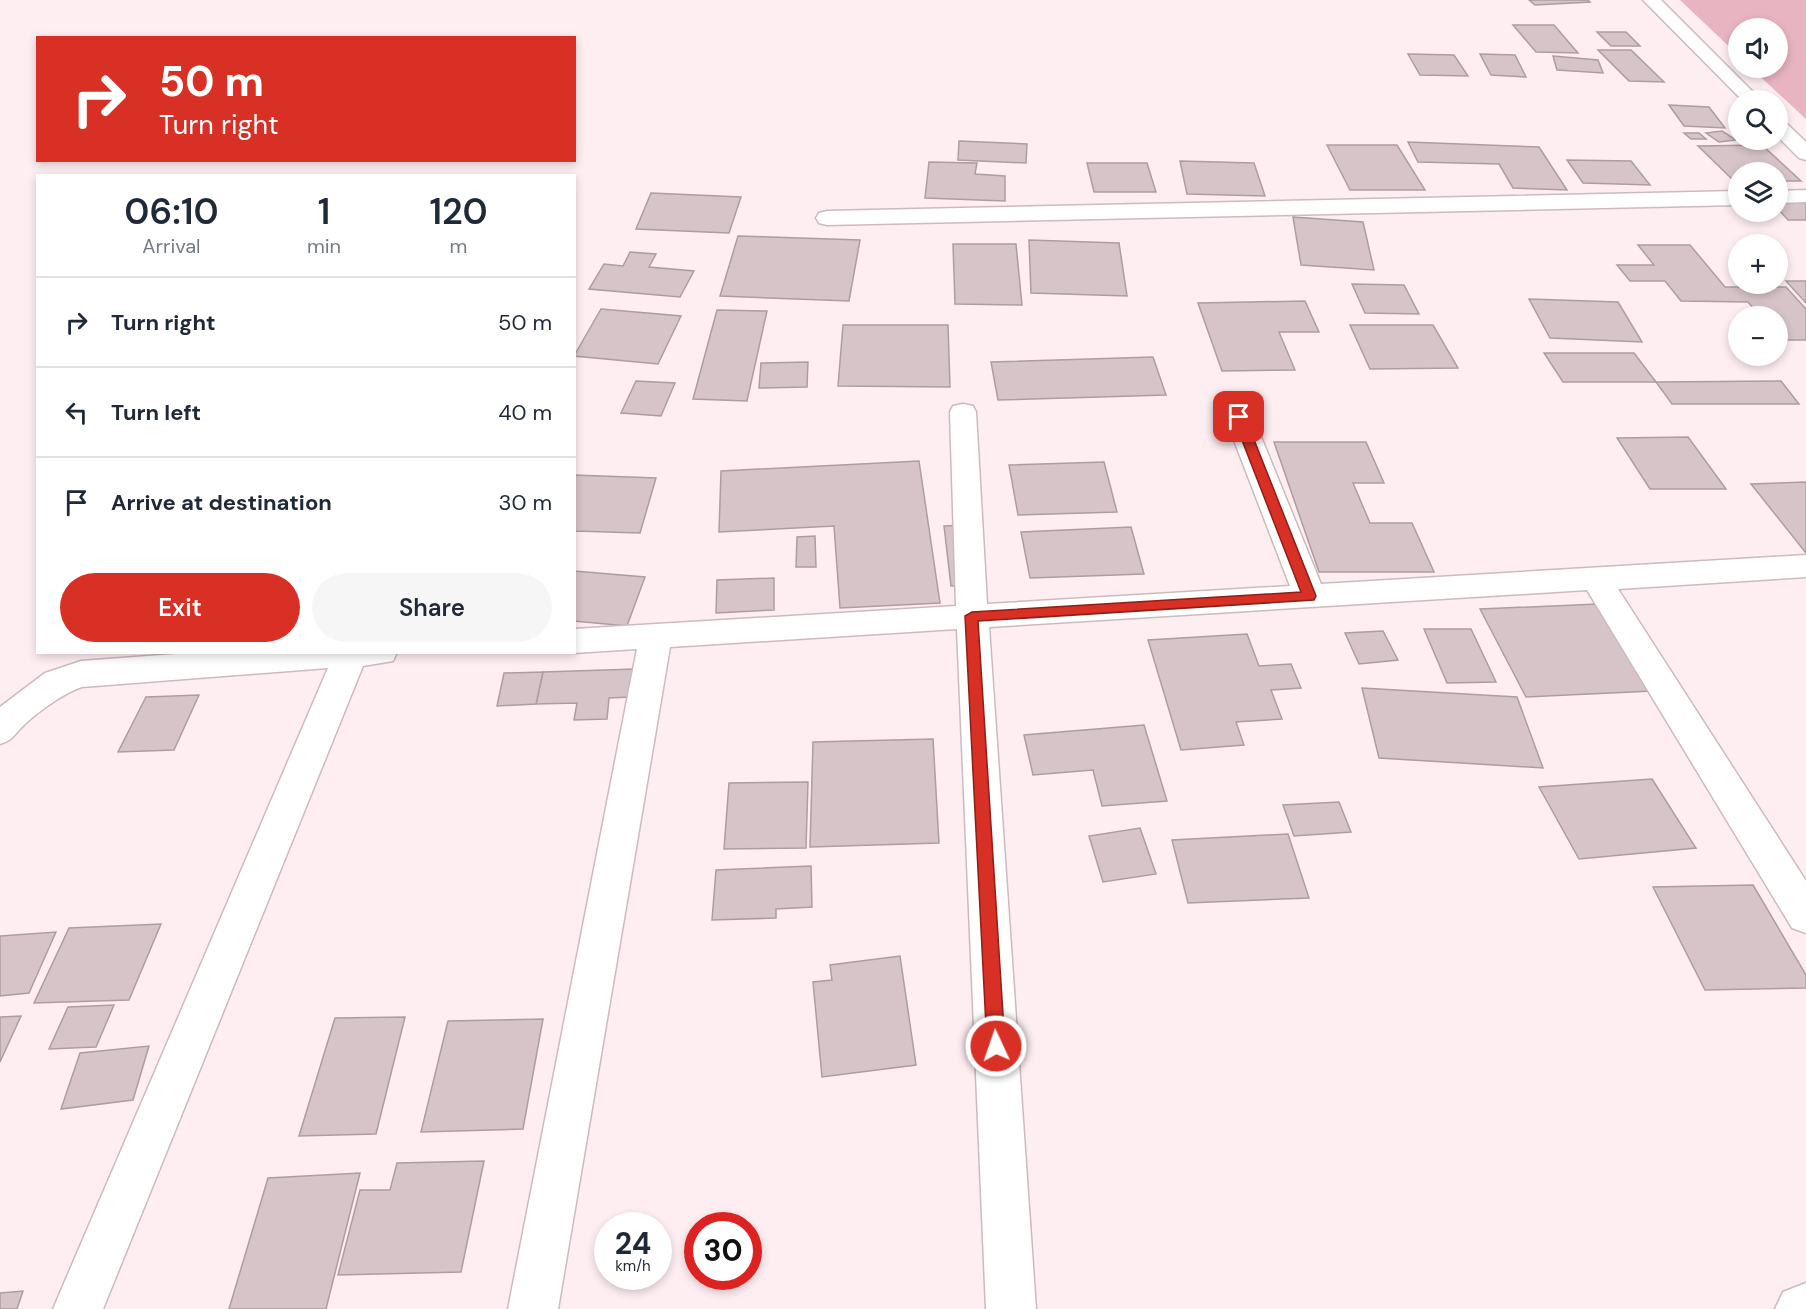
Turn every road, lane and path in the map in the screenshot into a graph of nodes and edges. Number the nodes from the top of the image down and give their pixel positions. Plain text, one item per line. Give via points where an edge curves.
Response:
1 (1651, 0) edge
2 (1742, 90) edge
3 (1788, 136) edge
4 (1806, 154) edge
5 (1806, 196) edge
6 (1788, 197) edge
7 (1728, 198) edge
8 (827, 218) dead end
9 (963, 412) dead end
10 (1239, 417) dead end
11 (1806, 566) edge
12 (1595, 578) junction
13 (1310, 596) junction
14 (972, 616) junction
15 (656, 636) junction
16 (576, 641) edge
17 (352, 654) edge
18 (366, 654) edge
19 (0, 730) edge
20 (1806, 915) edge
21 (1806, 1308) edge
22 (78, 1309) edge
23 (533, 1309) edge
24 (1011, 1309) edge
25 (1800, 1309) edge

1 - 2 street
3 - 4 street
5 - 6 street
7 - 8 street
9 - 14 street
10 - 13 street
11 - 12 street
12 - 13 street
12 - 20 street
13 - 14 street
14 - 15 street
14 - 24 street
15 - 16 street
15 - 23 street
17 - 19 street via 81,674 57,682 6,721
18 - 22 street
21 - 25 street

